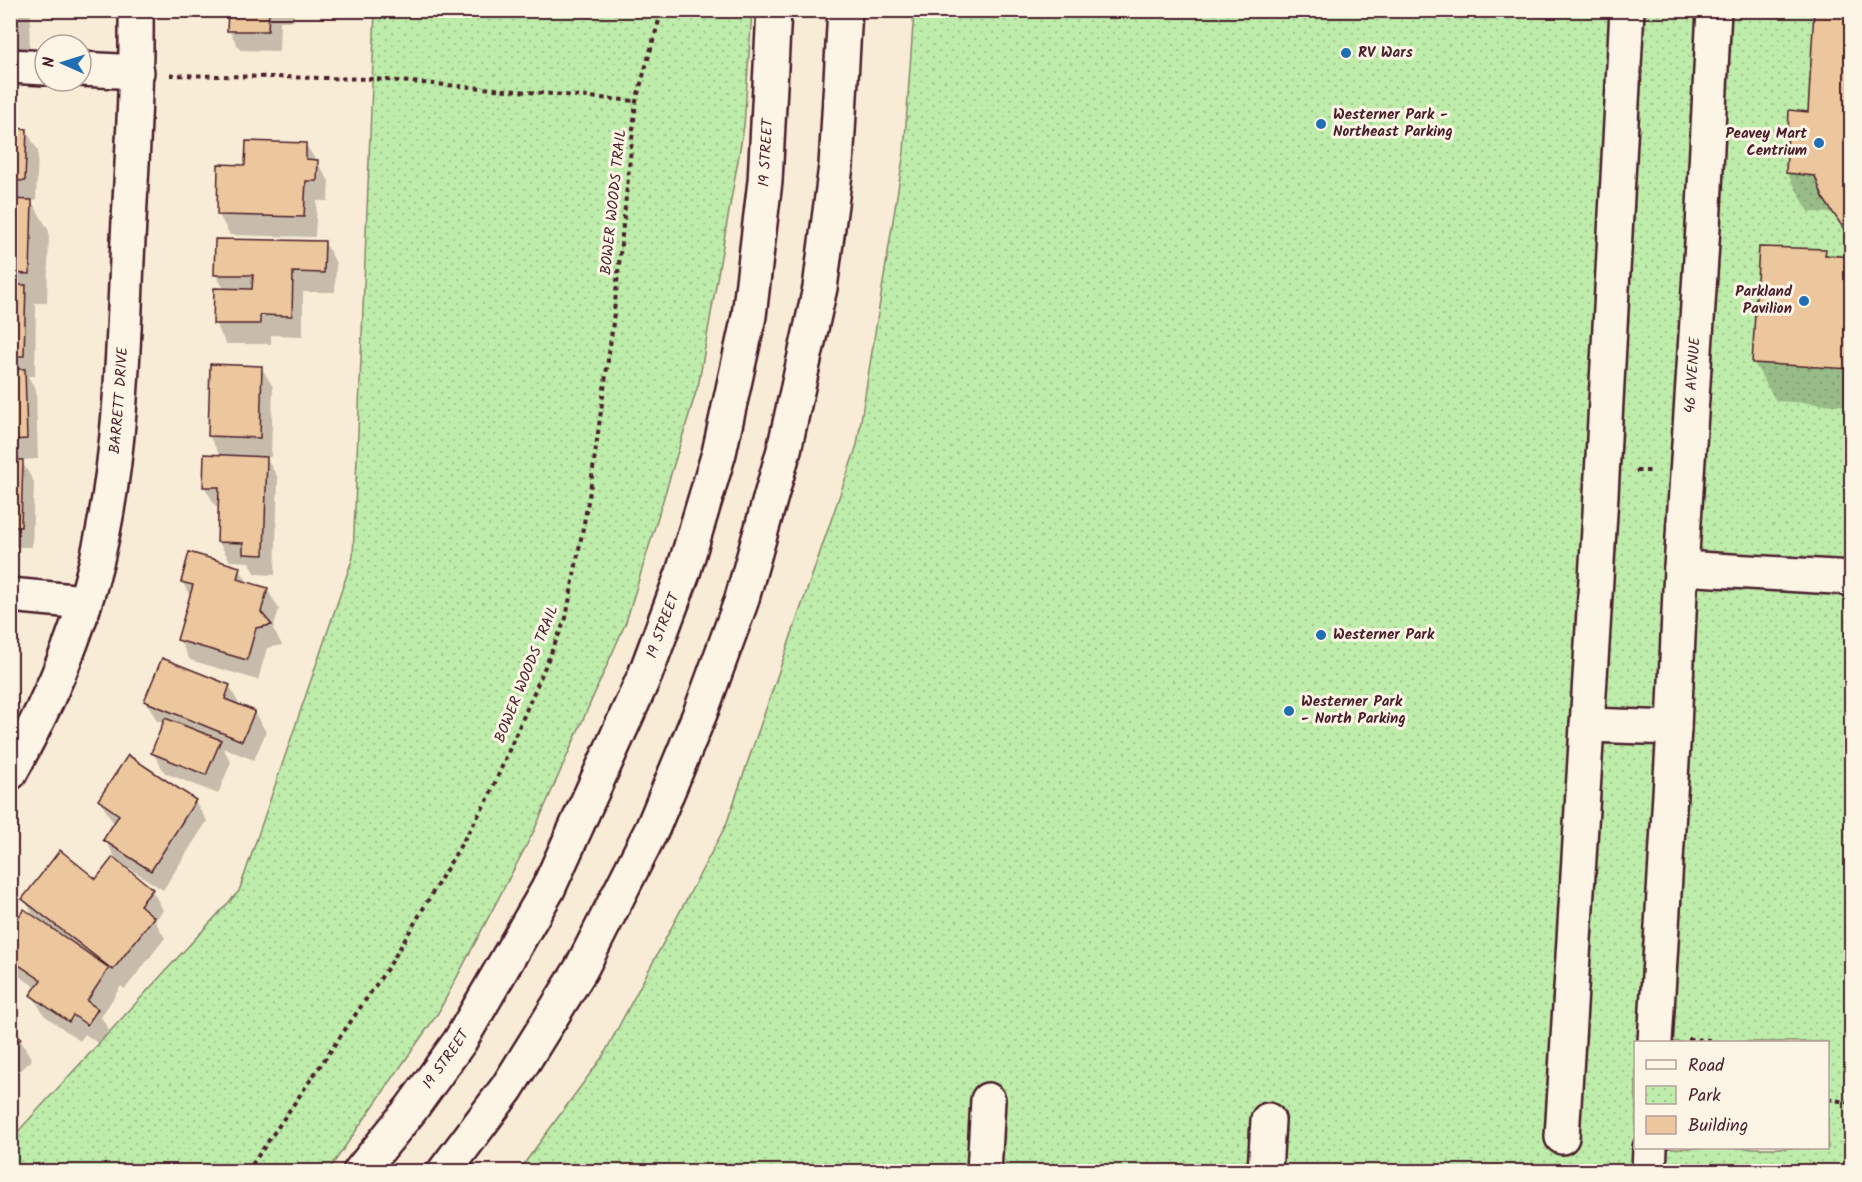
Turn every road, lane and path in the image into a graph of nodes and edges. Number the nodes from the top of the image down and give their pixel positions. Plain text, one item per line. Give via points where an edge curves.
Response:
1 (136, 10) edge
2 (662, 10) edge
3 (774, 10) edge
4 (844, 10) edge
5 (1627, 10) edge
6 (1714, 10) edge
7 (10, 66) edge
8 (33, 67) edge
9 (93, 70) edge
10 (136, 72) junction
11 (636, 101) junction
12 (1681, 568) junction
13 (1851, 578) edge
14 (10, 595) edge
15 (84, 602) junction
16 (1587, 725) junction
17 (1674, 728) junction
18 (10, 773) edge
19 (1654, 1041) edge
20 (1829, 1099) edge
21 (988, 1100) dead end
22 (1851, 1103) edge
23 (1268, 1120) dead end
24 (1562, 1137) dead end
25 (1650, 1149) edge
26 (247, 1172) edge
27 (360, 1172) edge
28 (444, 1172) edge
29 (984, 1172) edge
30 (1264, 1172) edge
31 (1649, 1172) edge

1 - 10 main road, BARRETT DRIVE
2 - 11 path, BOWER WOODS TRAIL
3 - 27 main road, 19 STREET via 765,181 749,316 718,453 683,573 645,675 548,889 460,1041
4 - 28 main road via 836,166 820,288 784,450 741,602 653,827 581,969 507,1088
5 - 16 main road
6 - 12 main road, 46 AVENUE
7 - 8 main road
9 - 10 main road
10 - 11 path via 375,79
10 - 15 main road, BARRETT DRIVE via 121,399 103,534
11 - 26 path, BOWER WOODS TRAIL via 611,342 590,491 566,618 488,799 391,963
12 - 13 main road
12 - 17 main road, 46 AVENUE
14 - 15 main road
15 - 18 main road, BARRETT DRIVE via 53,686
16 - 17 main road
16 - 24 main road
17 - 19 main road, 46 AVENUE
20 - 22 path
21 - 29 main road
23 - 30 main road
25 - 31 main road

